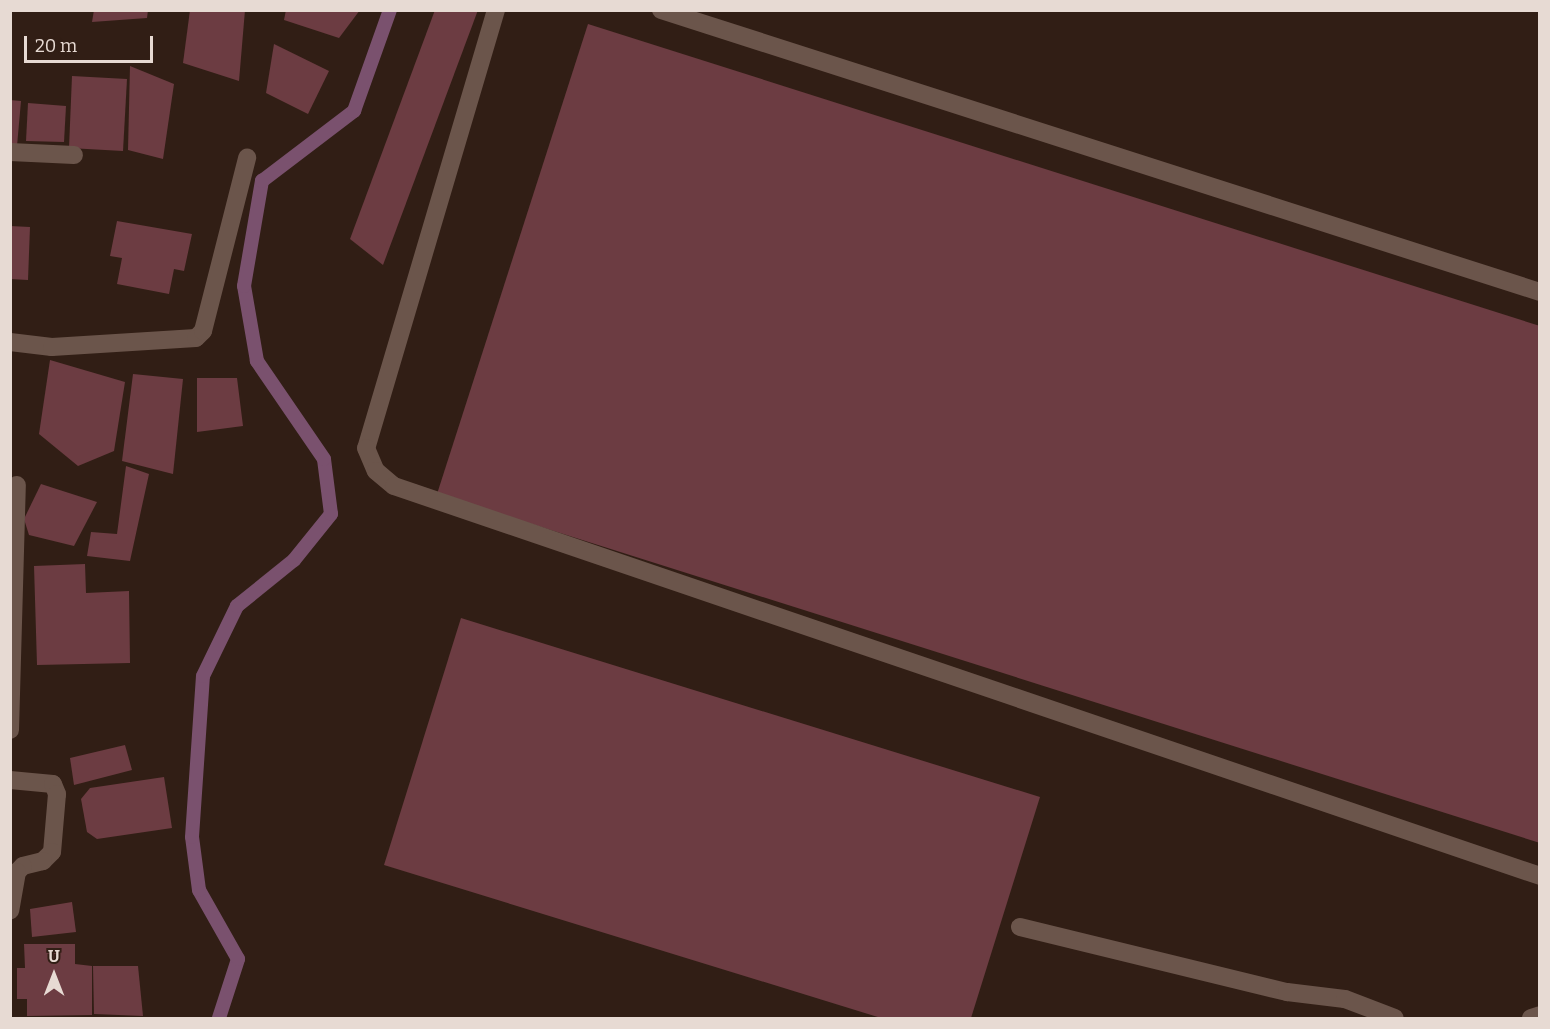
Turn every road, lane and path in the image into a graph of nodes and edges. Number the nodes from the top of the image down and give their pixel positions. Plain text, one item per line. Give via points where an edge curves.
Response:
1 (496, 10) edge
2 (661, 10) edge
3 (10, 152) edge
4 (74, 155) dead end
5 (247, 159) dead end
6 (1539, 292) edge
7 (10, 342) edge
8 (17, 485) dead end
9 (13, 551) edge
10 (12, 616) edge
11 (10, 730) edge
12 (10, 780) edge
13 (1539, 876) edge
14 (10, 910) edge
15 (1020, 927) dead end
16 (1539, 1015) edge
17 (1395, 1018) edge
18 (1531, 1018) edge

1 - 13 street via 366,448 376,471 394,486
2 - 6 street
3 - 4 street
5 - 7 street via 203,331 196,338 52,347
8 - 9 street
9 - 10 street
10 - 11 street
12 - 14 street via 53,784 57,794 52,852 43,861 23,866 17,872
15 - 17 street via 1287,992 1345,999
16 - 18 street

